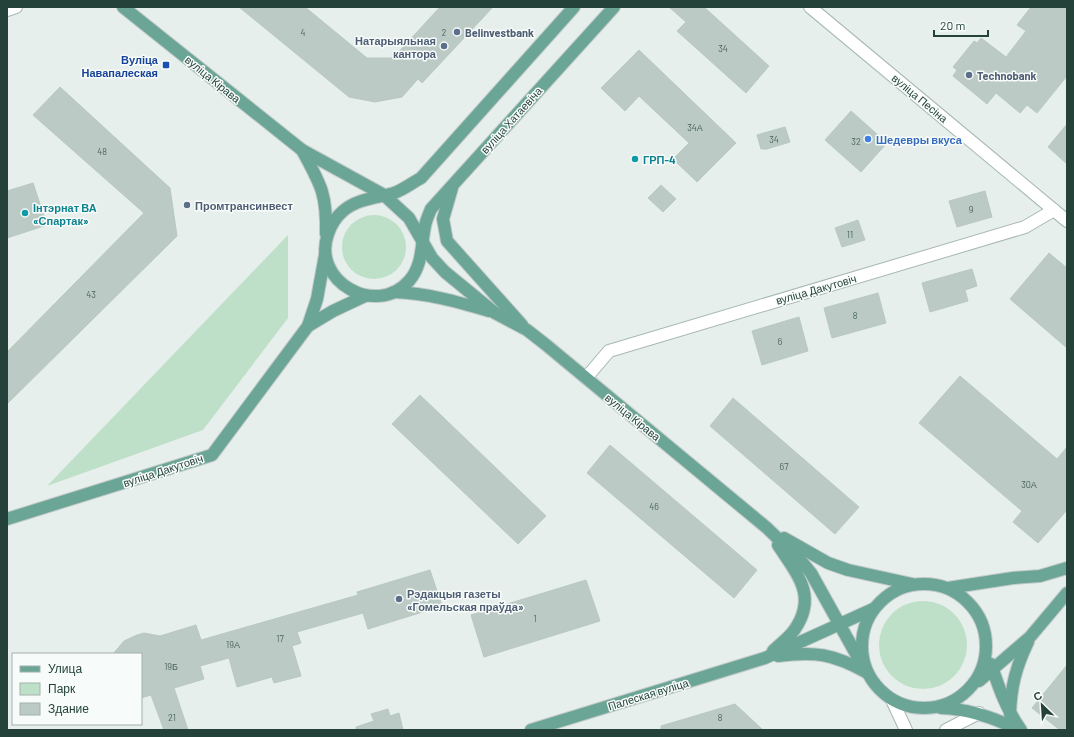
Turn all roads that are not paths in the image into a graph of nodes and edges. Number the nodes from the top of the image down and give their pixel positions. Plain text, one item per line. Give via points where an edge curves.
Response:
1 (16, 7) edge
2 (123, 7) edge
3 (574, 7) edge
4 (614, 7) edge
5 (810, 7) edge
6 (7, 10) edge
7 (302, 150) junction
8 (454, 183) junction
9 (384, 195) junction
10 (1054, 210) junction
11 (1067, 221) edge
12 (422, 241) junction
13 (325, 246) junction
14 (394, 292) junction
15 (365, 296) junction
16 (495, 313) junction
17 (308, 326) junction
18 (527, 330) junction
19 (586, 378) junction
20 (7, 519) edge
21 (767, 528) junction
22 (1067, 568) edge
23 (912, 584) junction
24 (948, 588) junction
25 (1067, 593) edge
26 (873, 609) junction
27 (839, 624) junction
28 (1030, 637) junction
29 (987, 652) junction
30 (764, 658) junction
31 (993, 670) junction
32 (866, 672) junction
33 (974, 685) junction
34 (892, 700) junction
35 (937, 708) junction
36 (979, 713) junction
37 (1010, 715) junction
38 (531, 730) edge
39 (906, 730) edge
40 (946, 730) edge
41 (1020, 730) edge

1 - 6 street
2 - 7 main road, вуліца Кірава
3 - 9 main road via 420,178 396,192
4 - 8 main road, вуліца Хатаевіча
5 - 10 street, вуліца Песіна
7 - 9 main road, вуліца Кірава
7 - 13 main road, вуліца Кірава via 324,192
8 - 12 main road, вуліца Хатаевіча via 431,208
8 - 18 main road via 442,219 447,241
9 - 12 main road via 409,218
9 - 13 main road via 370,198 343,211 332,224
10 - 11 street, вуліца Песіна
10 - 19 street, вуліца Дакутовіч via 1025,227 609,351
12 - 14 main road via 419,265 409,281
12 - 16 main road, вуліца Кірава via 432,258 445,272
13 - 15 main road via 328,264 336,279 349,290
13 - 17 main road, вуліца Дакутовіч via 317,299
14 - 15 main road via 380,296
14 - 16 main road, вуліца Кірава via 450,300
15 - 17 main road, вуліца Дакутовіч
16 - 18 main road, вуліца Кірава
17 - 20 main road, вуліца Дакутовіч via 212,454
18 - 19 main road, вуліца Кірава
19 - 21 main road, вуліца Кірава
21 - 23 main road, вуліца Кірава via 828,563
21 - 27 main road, вуліца Кірава via 811,573
21 - 30 main road via 802,584 806,602 795,630
22 - 24 main road via 1040,576
23 - 24 main road via 931,584
23 - 26 main road via 890,593
24 - 29 main road via 962,596 977,614 986,636
25 - 28 main road
26 - 27 main road, Палеская вуліца
26 - 32 main road via 862,636 861,650
27 - 30 main road, Палеская вуліца
27 - 32 main road, вуліца Кірава
28 - 31 main road
28 - 37 main road via 1018,664 1011,689
29 - 31 main road
29 - 33 main road
30 - 32 main road, Палеская вуліца via 824,654
30 - 38 main road, Палеская вуліца
31 - 33 main road
31 - 37 main road
32 - 34 main road via 877,688
33 - 35 main road via 957,699
34 - 35 main road via 914,708
34 - 39 street
35 - 36 main road
36 - 40 street
36 - 41 main road
37 - 41 main road

